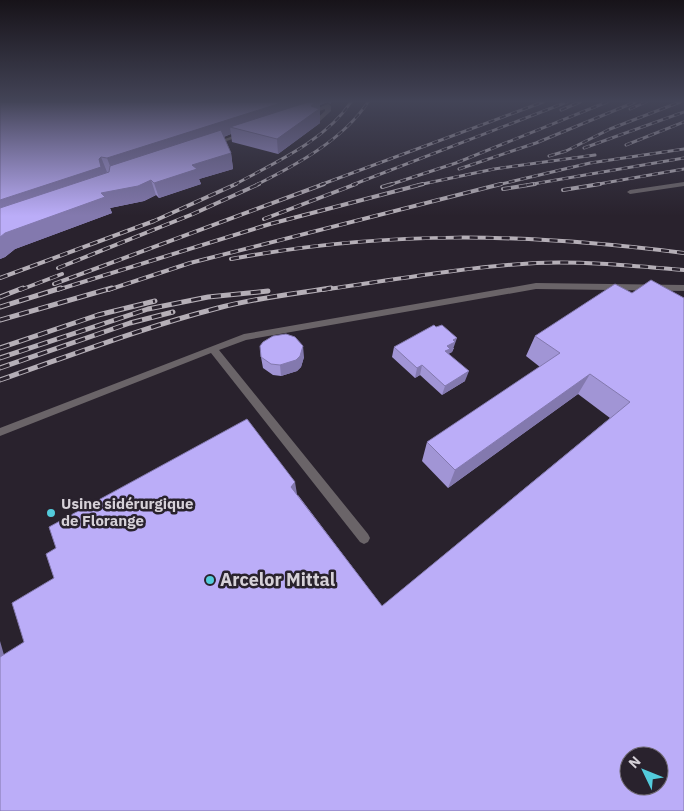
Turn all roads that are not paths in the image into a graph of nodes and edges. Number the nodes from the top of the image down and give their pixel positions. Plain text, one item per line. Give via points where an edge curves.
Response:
1 (226, 140) edge
2 (205, 147) edge
3 (684, 184) edge
4 (630, 192) dead end
5 (684, 288) edge
6 (213, 349) junction
7 (0, 432) edge
8 (364, 538) dead end

1 - 2 lane
3 - 4 lane
5 - 6 lane via 536,286 244,337
6 - 7 lane
6 - 8 lane

